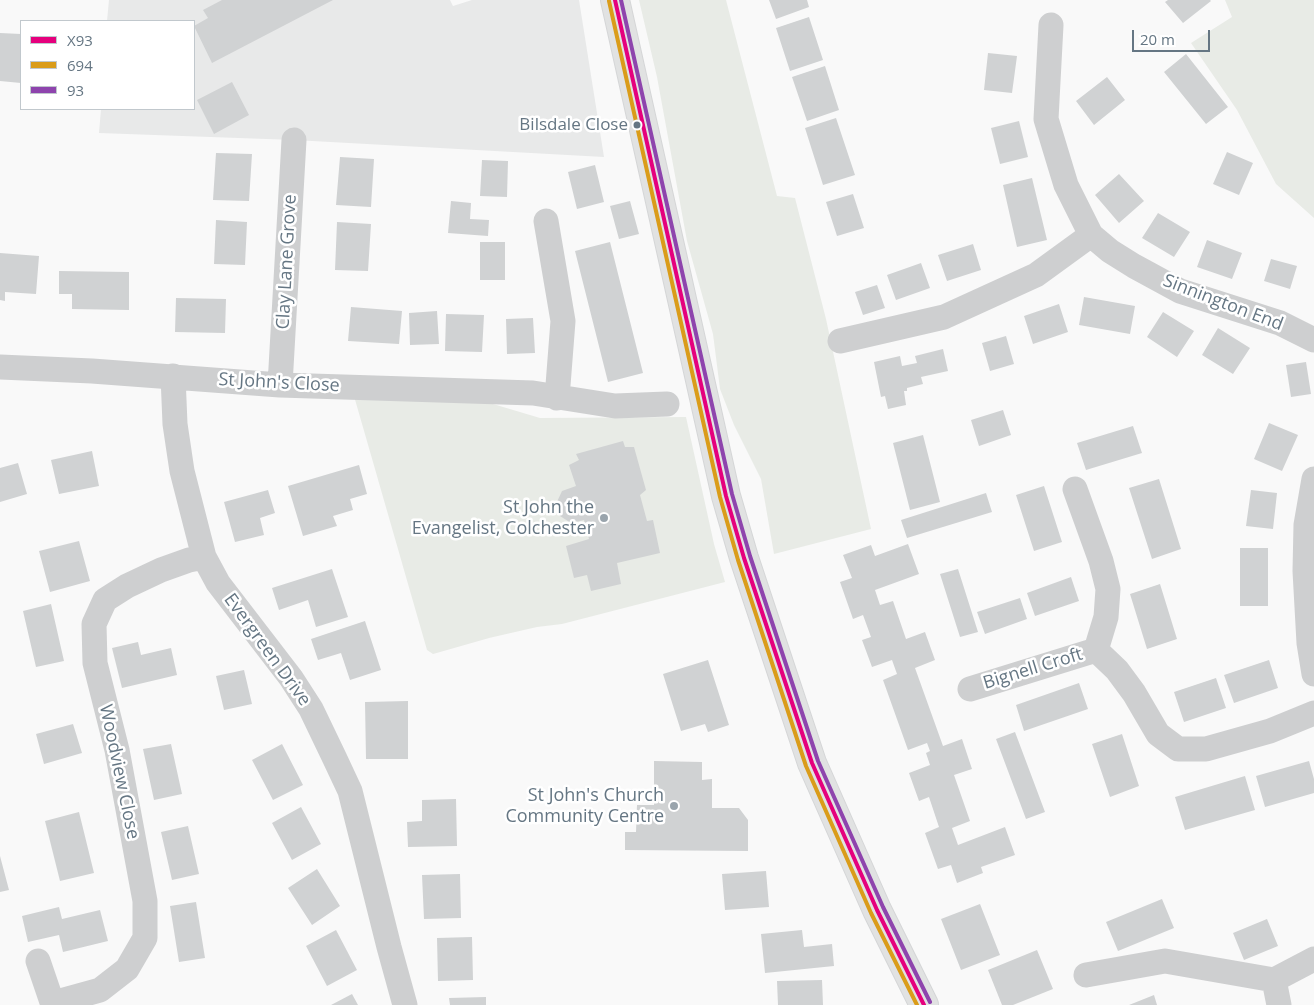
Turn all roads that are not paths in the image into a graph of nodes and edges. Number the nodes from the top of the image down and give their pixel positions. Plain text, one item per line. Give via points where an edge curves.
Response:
1 (615, 0) edge
2 (1051, 25) dead end
3 (294, 140) dead end
4 (546, 221) dead end
5 (1091, 235) junction
6 (1314, 340) edge
7 (840, 341) dead end
8 (0, 367) edge
9 (173, 376) junction
10 (280, 385) junction
11 (557, 398) junction
12 (667, 404) dead end
13 (1314, 479) edge
14 (1075, 489) dead end
15 (204, 557) junction
16 (1096, 650) junction
17 (1314, 674) edge
18 (970, 689) dead end
19 (1314, 713) edge
20 (1314, 959) edge
21 (38, 961) dead end
22 (1086, 976) dead end
23 (1274, 980) junction
24 (53, 1004) edge
25 (405, 1005) edge
26 (924, 1005) edge
27 (1279, 1005) edge

1 - 26 main road via 726,496 744,558 812,763 877,910
2 - 5 street, Sinnington End via 1046,119 1066,185
3 - 10 street, Clay Lane Grove
4 - 11 street via 563,321
5 - 6 street, Sinnington End via 1110,251 1180,291 1280,323
5 - 7 street via 1036,275 944,317
8 - 9 street, St John's Close
9 - 10 street, St John's Close
9 - 15 street, Evergreen Drive via 175,424 182,471
10 - 11 street, St John's Close via 533,393
11 - 12 street, St John's Close via 615,406
13 - 17 street via 1306,525 1305,571 1308,643
14 - 16 street, Bignell Croft via 1108,589 1106,617
15 - 24 street, Woodview Close via 161,570 127,586 105,600 94,624 95,663 117,750 145,901 144,938 127,969 100,990
15 - 25 street, Evergreen Drive via 218,584 291,678 336,759 350,791
16 - 18 street, Bignell Croft
16 - 19 street, Bignell Croft via 1117,670 1158,734 1178,749 1206,749 1270,732
20 - 23 street
21 - 24 street, Woodview Close
22 - 23 street via 1165,961
23 - 27 street

